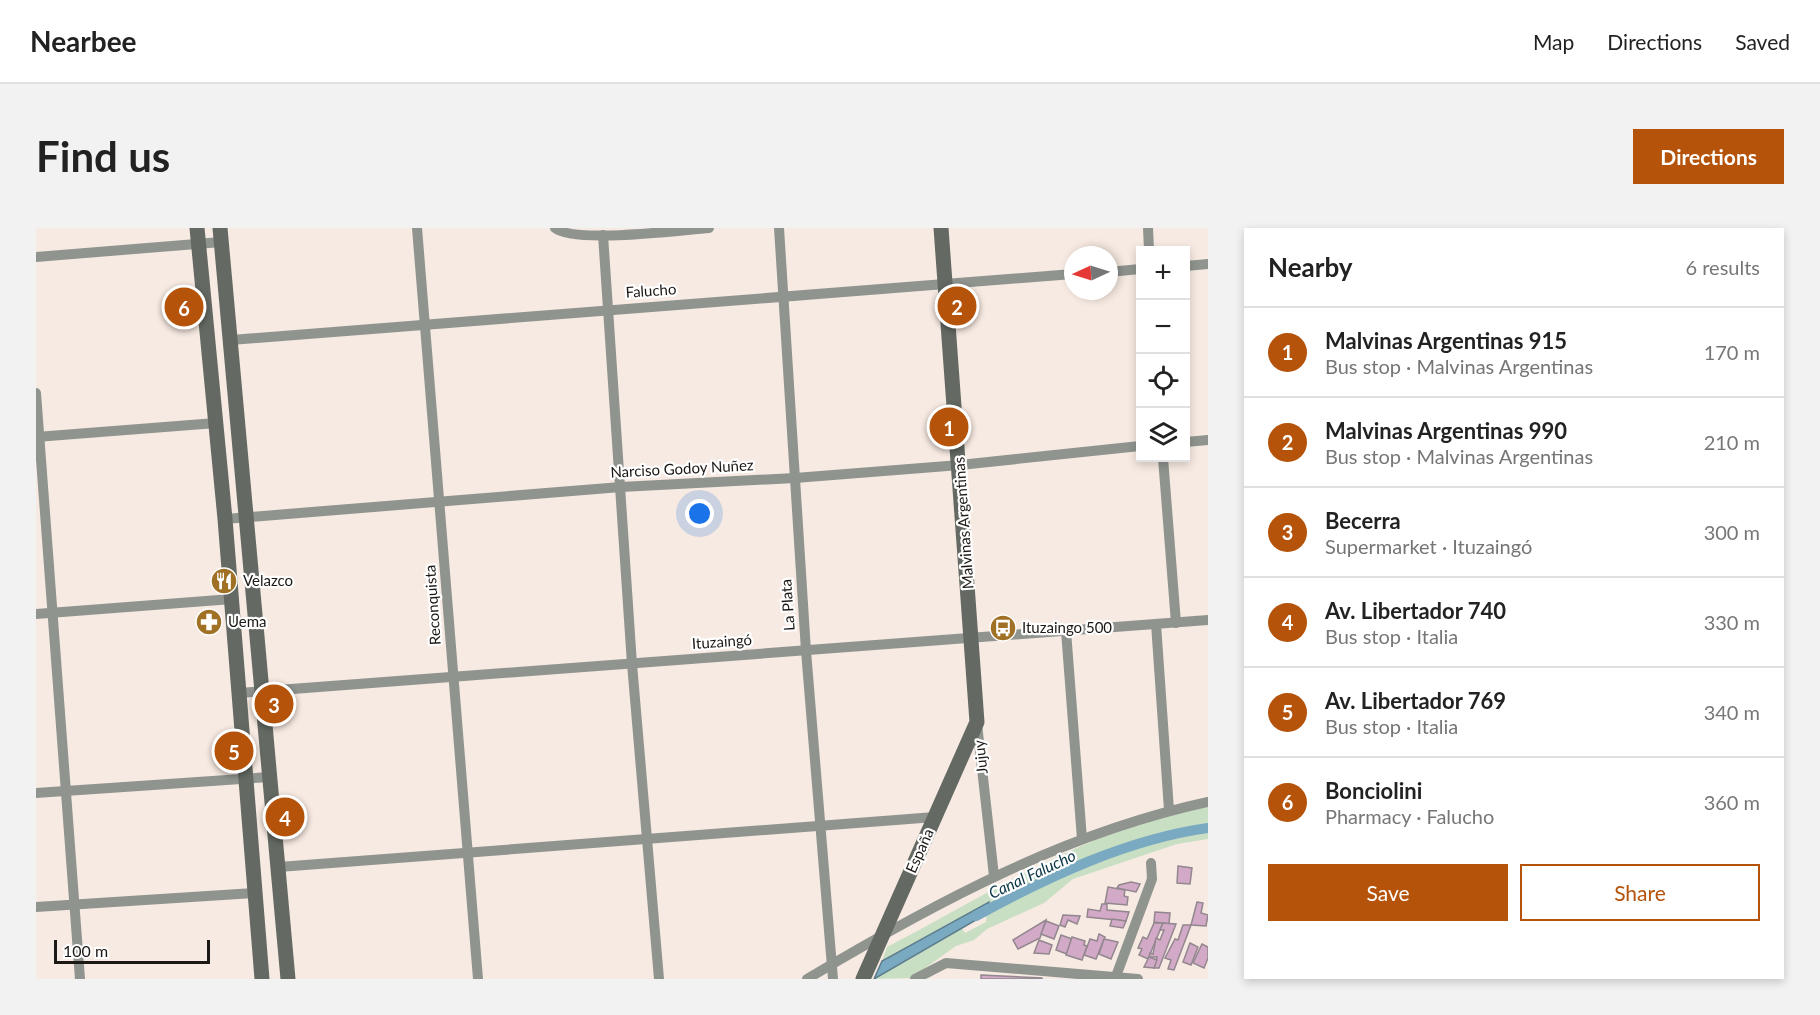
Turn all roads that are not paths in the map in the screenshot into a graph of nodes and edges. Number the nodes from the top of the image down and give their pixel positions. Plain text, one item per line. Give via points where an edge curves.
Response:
1 (197, 228) edge
2 (417, 228) edge
3 (555, 228) edge
4 (709, 228) edge
5 (779, 228) edge
6 (941, 228) edge
7 (1148, 228) edge
8 (678, 229) edge
9 (221, 235) edge
10 (603, 236) junction
11 (199, 244) junction
12 (1149, 246) edge
13 (36, 257) edge
14 (1208, 264) edge
15 (1190, 266) edge
16 (1136, 269) edge
17 (1118, 271) edge
18 (1064, 275) edge
19 (945, 285) junction
20 (784, 296) junction
21 (607, 309) junction
22 (424, 323) junction
23 (231, 340) junction
24 (36, 393) edge
25 (216, 423) junction
26 (38, 437) edge
27 (1208, 440) edge
28 (1190, 442) edge
29 (1136, 446) edge
30 (1163, 462) edge
31 (960, 465) junction
32 (795, 478) junction
33 (621, 487) junction
34 (441, 500) junction
35 (246, 517) junction
36 (225, 519) junction
37 (232, 599) junction
38 (51, 613) junction
39 (36, 614) edge
40 (1208, 620) edge
41 (1176, 623) junction
42 (1156, 624) junction
43 (1066, 631) junction
44 (972, 638) junction
45 (806, 651) junction
46 (632, 664) junction
47 (453, 677) junction
48 (260, 692) junction
49 (239, 693) junction
50 (977, 722) junction
51 (269, 777) junction
52 (246, 778) junction
53 (67, 791) junction
54 (36, 793) edge
55 (1208, 802) edge
56 (1169, 810) junction
57 (935, 817) junction
58 (821, 826) junction
59 (646, 839) junction
60 (1082, 839) junction
61 (466, 852) junction
62 (1151, 863) dead end
63 (279, 867) junction
64 (994, 876) junction
65 (254, 893) junction
66 (75, 904) junction
67 (36, 907) edge
68 (884, 934) junction
69 (832, 964) junction
70 (1115, 978) edge
71 (80, 979) edge
72 (262, 979) edge
73 (288, 979) edge
74 (478, 979) edge
75 (658, 979) edge
76 (807, 979) edge
77 (833, 979) edge
78 (863, 979) edge
79 (915, 979) edge
80 (1138, 979) edge

1 - 11 main road
2 - 22 street, Reconquista
3 - 10 street via 561,233
4 - 8 street
5 - 20 street, La Plata
6 - 19 main road, Malvinas Argentinas
7 - 12 street
8 - 10 street
9 - 11 street
9 - 23 main road
10 - 21 street
11 - 13 street
11 - 25 main road
14 - 15 street
16 - 17 street
18 - 19 street, Falucho
19 - 20 street, Falucho
19 - 31 main road, Malvinas Argentinas
20 - 21 street, Falucho
20 - 32 street, La Plata
21 - 22 street, Falucho
21 - 33 street
22 - 23 street, Falucho
22 - 34 street, Reconquista
23 - 35 main road
24 - 26 street
25 - 26 street
25 - 36 main road
26 - 38 street
27 - 28 street
29 - 31 street, Narciso Godoy Nuñez
30 - 41 street
31 - 32 street, Narciso Godoy Nuñez
31 - 44 main road, Malvinas Argentinas
32 - 33 street, Narciso Godoy Nuñez
32 - 45 street, La Plata
33 - 34 street, Narciso Godoy Nuñez
33 - 46 street
34 - 35 street, Narciso Godoy Nuñez
34 - 47 street, Reconquista
35 - 36 street, Narciso Godoy Nuñez
35 - 48 main road
36 - 37 main road
37 - 38 street
37 - 49 main road
38 - 39 street
38 - 53 street
40 - 41 street, Ituzaingó
41 - 42 street, Ituzaingó
42 - 43 street, Ituzaingó
42 - 56 street
43 - 44 street, Ituzaingó
43 - 60 street
44 - 45 street, Ituzaingó
44 - 50 main road, Jujuy
45 - 46 street, Ituzaingó
45 - 58 street, La Plata
46 - 47 street, Ituzaingó
46 - 59 street
47 - 48 street, Ituzaingó
47 - 61 street, Reconquista
48 - 49 street, Ituzaingó
48 - 51 main road
49 - 52 main road
50 - 57 main road, España
50 - 64 street, Jujuy
51 - 52 street
51 - 63 main road
52 - 53 street
52 - 65 main road
53 - 54 street
53 - 66 street
55 - 56 street
56 - 60 street
57 - 58 street
57 - 68 main road, España
58 - 59 street
58 - 69 street, La Plata
59 - 61 street
59 - 75 street
60 - 64 street
61 - 63 street
61 - 74 street, Reconquista
62 - 70 street via 1152,879
63 - 73 main road
64 - 68 street
65 - 66 street
65 - 72 main road
66 - 67 street
66 - 71 street
68 - 69 street
68 - 78 main road, España
69 - 76 street
69 - 77 street, La Plata
70 - 79 street via 946,963
70 - 80 street

